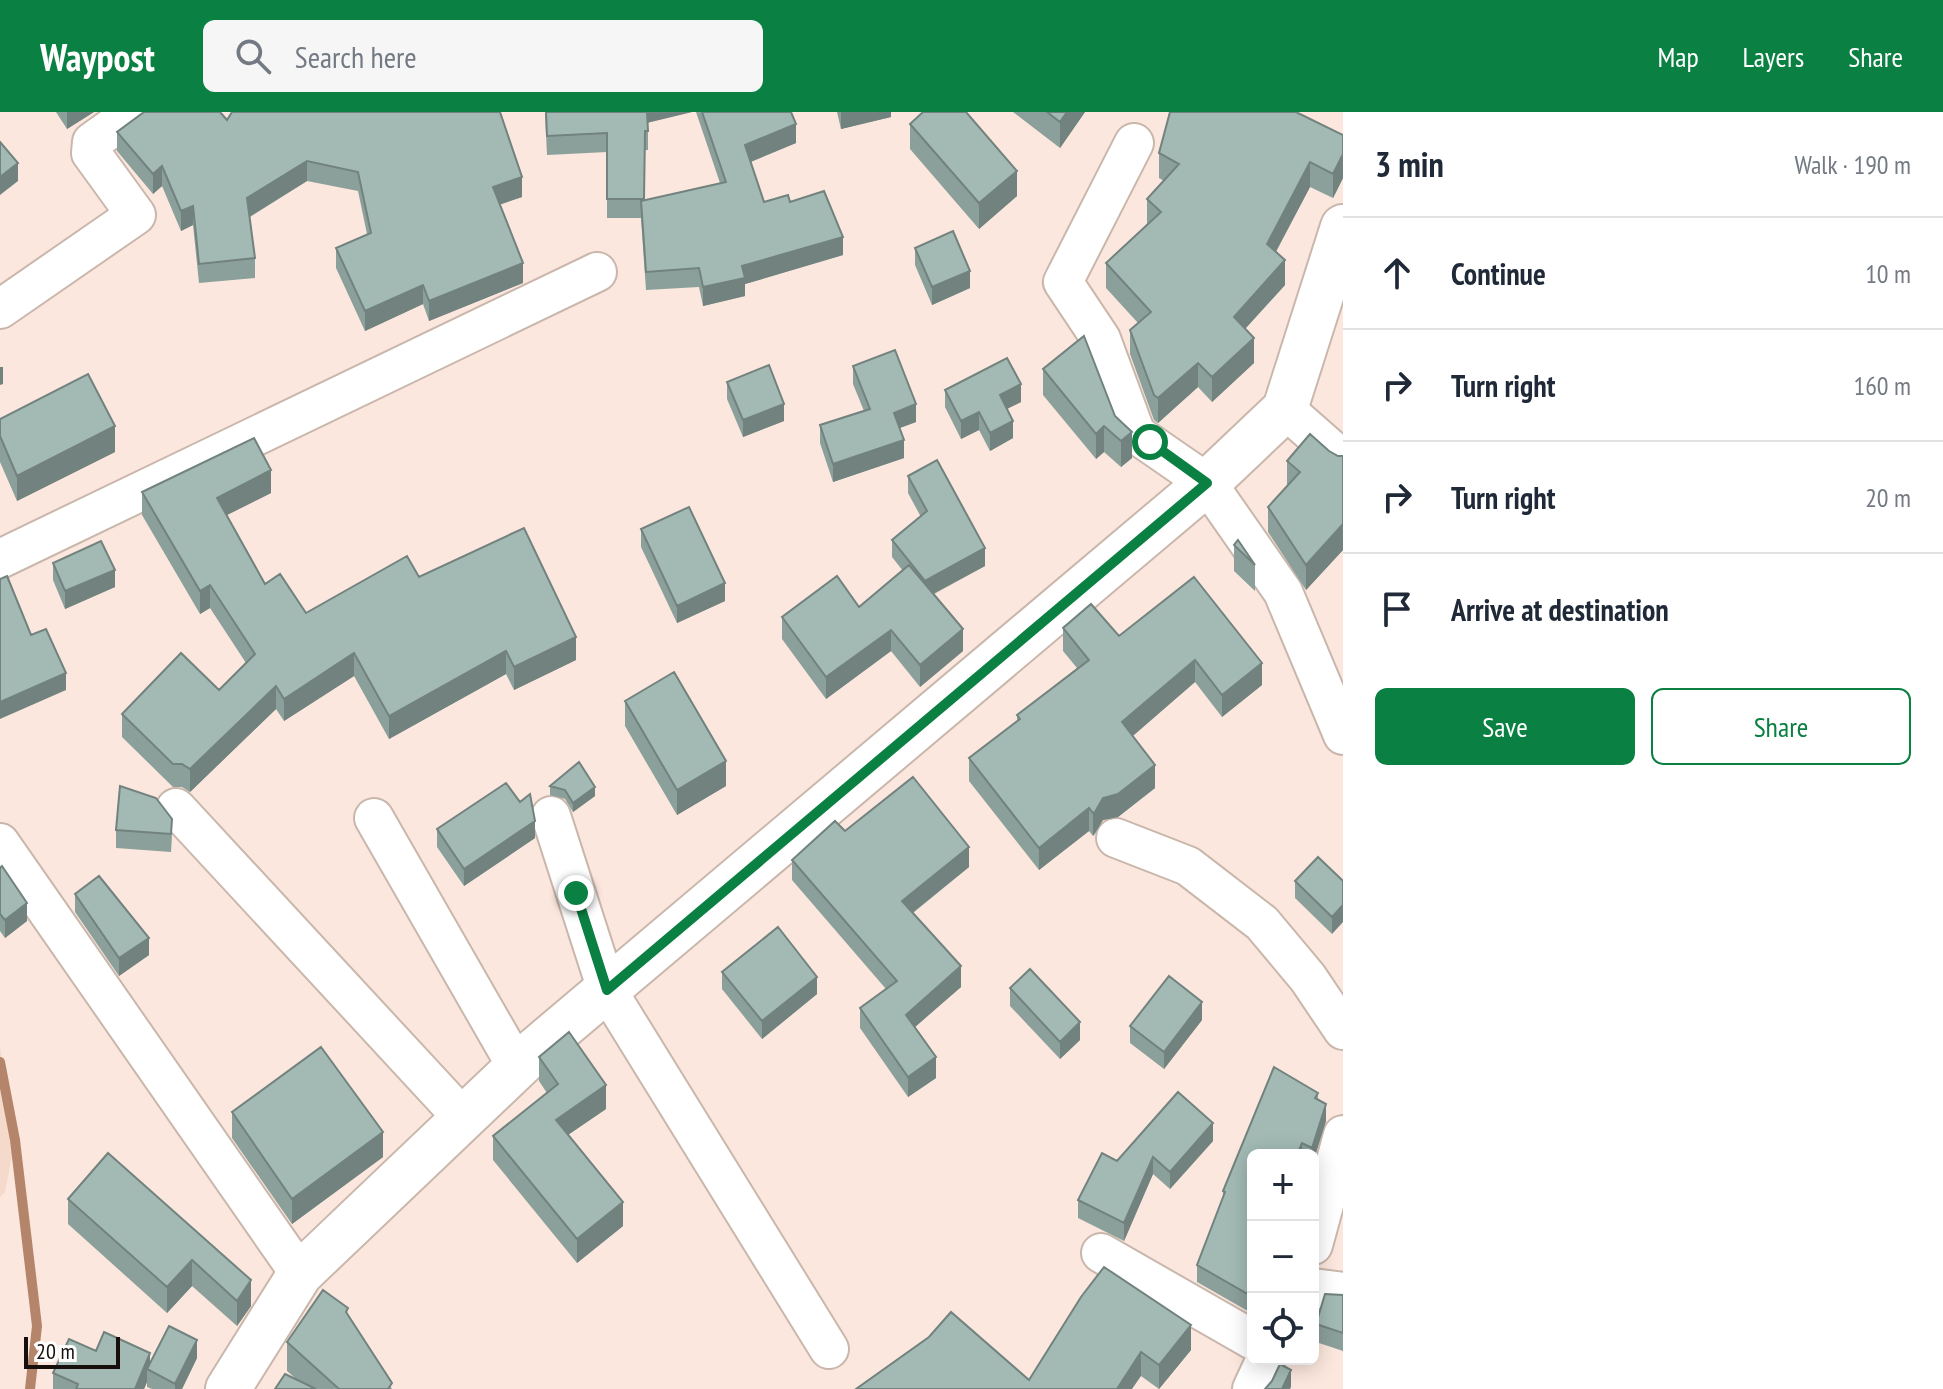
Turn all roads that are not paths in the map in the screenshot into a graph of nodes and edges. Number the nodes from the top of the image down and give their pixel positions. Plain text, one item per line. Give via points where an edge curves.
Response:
1 (131, 114) edge
2 (1134, 143) dead end
3 (1343, 227) edge
4 (597, 272) dead end
5 (0, 309) edge
6 (1285, 409) junction
7 (1343, 460) edge
8 (1207, 483) junction
9 (0, 559) edge
10 (1343, 735) edge
11 (176, 808) dead end
12 (551, 816) dead end
13 (374, 818) dead end
14 (1116, 838) dead end
15 (0, 843) edge
16 (607, 990) junction
17 (1343, 1030) edge
18 (517, 1067) junction
19 (463, 1118) junction
20 (1343, 1135) edge
21 (1319, 1223) edge
22 (1101, 1253) dead end
23 (300, 1274) junction
24 (1319, 1289) edge
25 (1343, 1292) edge
26 (1247, 1337) edge
27 (829, 1349) dead end
28 (1263, 1365) edge
29 (228, 1389) edge
30 (1252, 1389) edge

1 - 5 street via 92,142 91,153 136,215
2 - 8 street via 1063,282 1101,339 1136,434
3 - 6 street
4 - 9 street
6 - 7 street
6 - 8 street
8 - 10 street via 1283,592
8 - 16 street
11 - 19 street
12 - 16 street
13 - 18 street
14 - 17 street via 1188,866 1262,923
15 - 23 street
16 - 18 street
16 - 27 street
18 - 19 street
19 - 23 street
20 - 21 street
22 - 26 street
23 - 29 street
24 - 25 street
28 - 30 street

